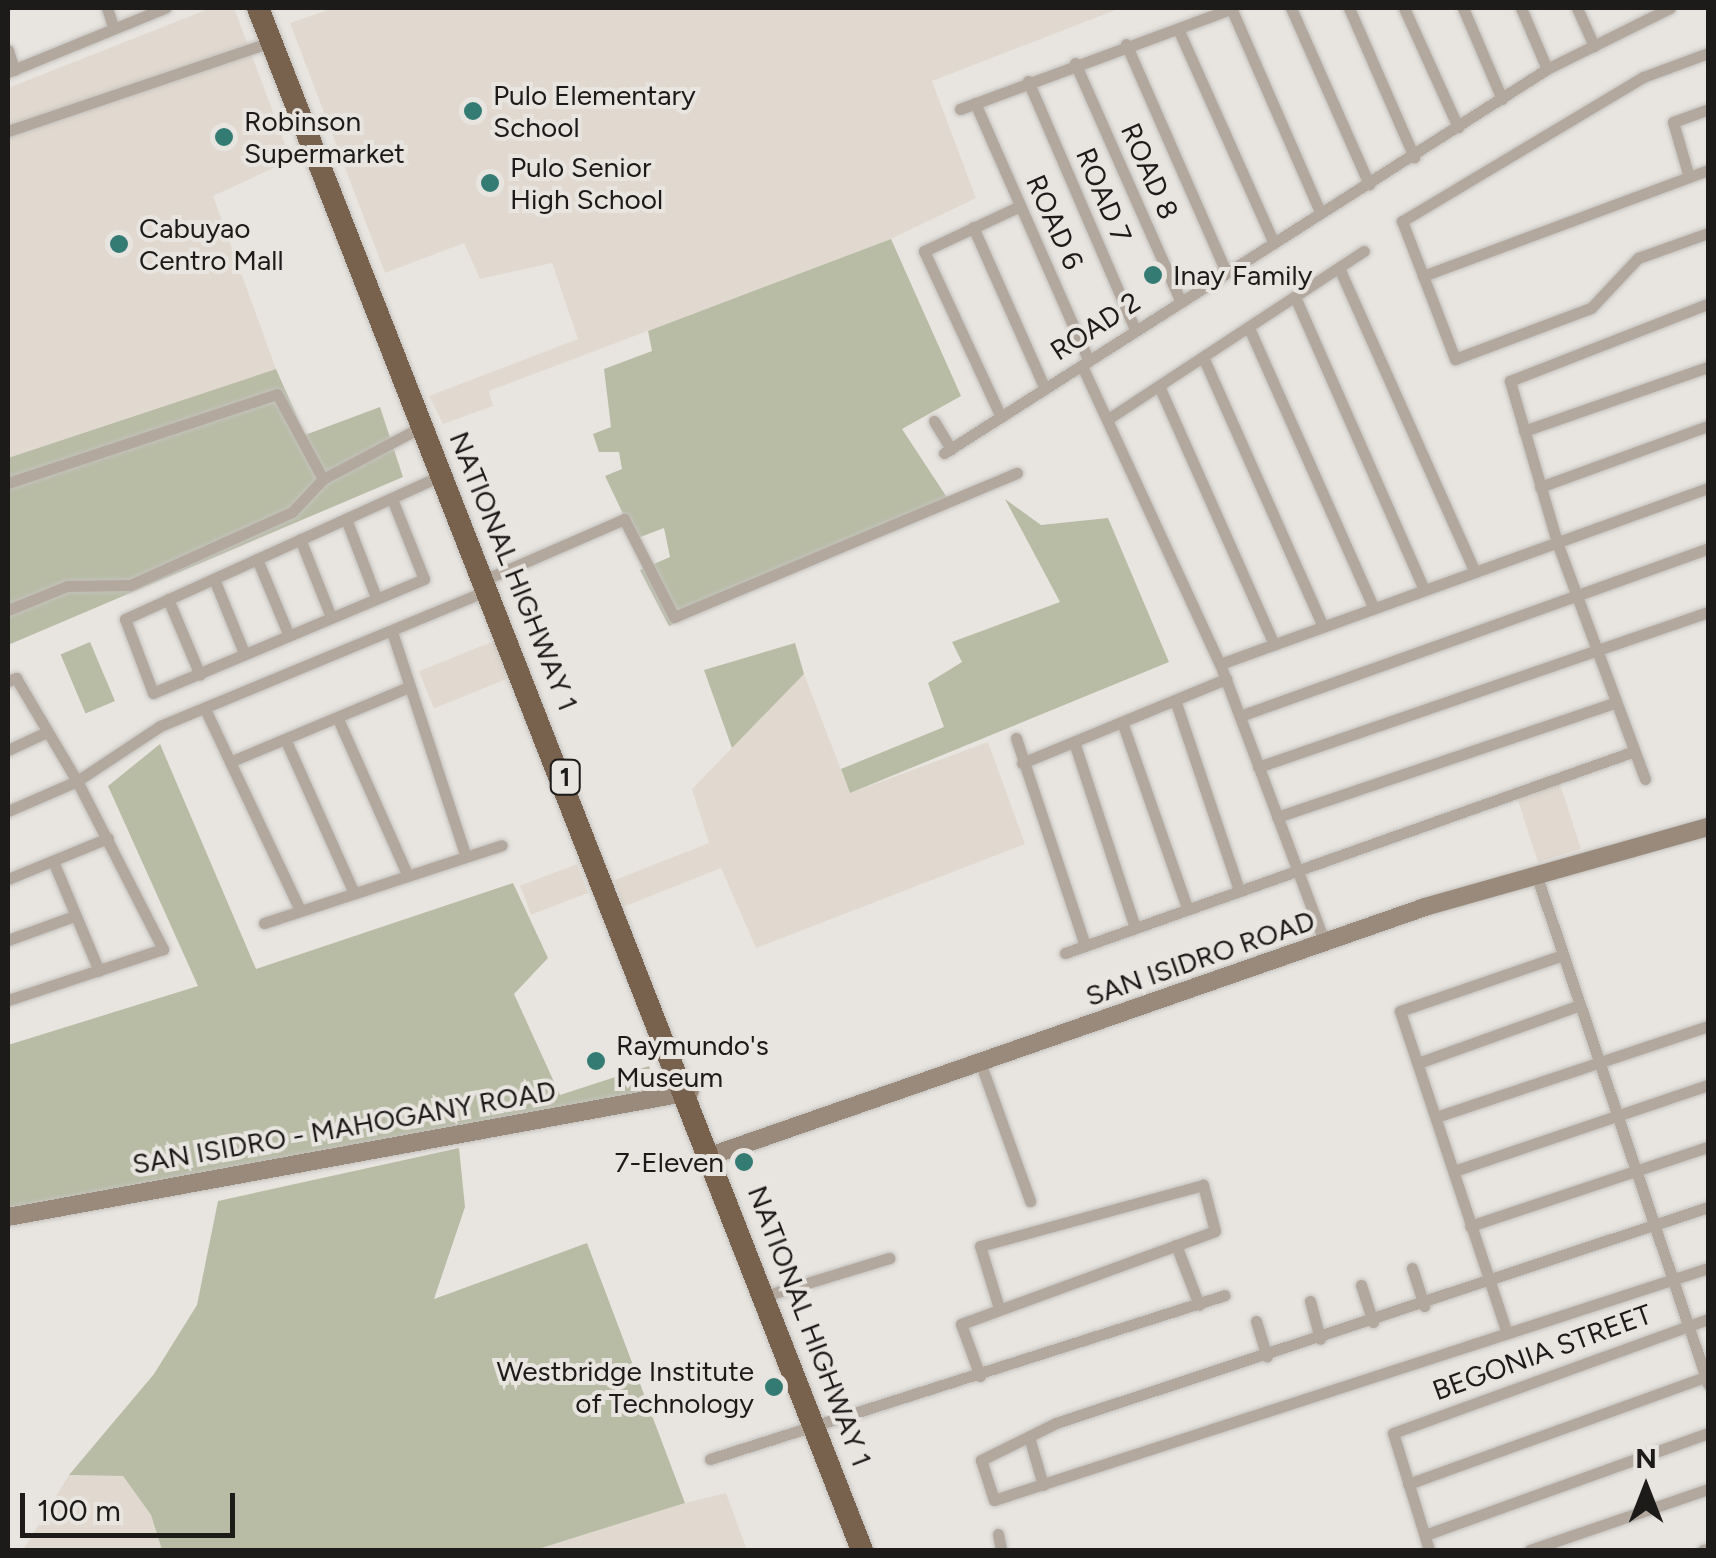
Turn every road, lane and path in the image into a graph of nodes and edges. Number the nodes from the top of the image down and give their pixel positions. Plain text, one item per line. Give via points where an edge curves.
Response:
1 (107, 8) edge
2 (165, 8) edge
3 (258, 8) edge
4 (1232, 8) edge
5 (1291, 8) edge
6 (1348, 8) edge
7 (1404, 8) edge
8 (1463, 8) edge
9 (1520, 8) edge
10 (1577, 8) edge
11 (1636, 8) edge
12 (1670, 8) edge
13 (1642, 20) junction
14 (114, 27) junction
15 (1179, 31) junction
16 (271, 42) junction
17 (1126, 44) junction
18 (1594, 46) junction
19 (8, 50) edge
20 (1708, 53) edge
21 (1075, 63) junction
22 (1548, 69) junction
23 (11, 71) edge
24 (1028, 81) junction
25 (1502, 99) junction
26 (975, 103) junction
27 (960, 109) dead end
28 (1708, 109) edge
29 (1458, 127) junction
30 (8, 131) edge
31 (1414, 157) junction
32 (1708, 170) edge
33 (1689, 177) junction
34 (1368, 184) junction
35 (1020, 206) junction
36 (1320, 212) junction
37 (973, 227) junction
38 (1708, 234) edge
39 (1273, 241) junction
40 (1364, 251) dead end
41 (1339, 268) junction
42 (1225, 270) junction
43 (1423, 276) junction
44 (1295, 297) junction
45 (1180, 300) junction
46 (1708, 304) edge
47 (1249, 328) junction
48 (1135, 330) junction
49 (1203, 357) junction
50 (1086, 364) junction
51 (1708, 367) edge
52 (1159, 386) junction
53 (1044, 389) junction
54 (1001, 417) junction
55 (1108, 419) junction
56 (934, 420) dead end
57 (423, 426) junction
58 (1708, 426) edge
59 (1524, 431) junction
60 (1018, 473) dead end
61 (443, 474) junction
62 (323, 479) junction
63 (8, 483) edge
64 (1540, 487) junction
65 (1708, 488) edge
66 (392, 499) junction
67 (346, 519) junction
68 (300, 539) junction
69 (1557, 542) junction
70 (1708, 548) edge
71 (257, 559) junction
72 (1474, 570) junction
73 (214, 579) junction
74 (486, 585) junction
75 (1424, 589) junction
76 (1576, 594) junction
77 (376, 597) junction
78 (168, 599) junction
79 (1373, 608) junction
80 (8, 610) edge
81 (1708, 612) edge
82 (331, 617) junction
83 (1323, 626) junction
84 (392, 632) junction
85 (288, 636) junction
86 (1274, 644) junction
87 (1595, 652) junction
88 (244, 654) junction
89 (1220, 664) junction
90 (200, 674) junction
91 (1226, 679) junction
92 (8, 682) edge
93 (408, 687) junction
94 (1175, 700) junction
95 (1613, 703) junction
96 (205, 709) junction
97 (1240, 716) junction
98 (338, 719) junction
99 (1122, 722) junction
100 (42, 734) junction
101 (1016, 738) dead end
102 (286, 741) junction
103 (1074, 742) junction
104 (8, 750) edge
105 (1632, 752) junction
106 (232, 761) junction
107 (1022, 764) junction
108 (1258, 767) junction
109 (1645, 779) dead end
110 (77, 781) junction
111 (8, 811) edge
112 (1276, 818) junction
113 (1708, 827) edge
114 (108, 838) junction
115 (502, 845) dead end
116 (465, 854) junction
117 (54, 861) junction
118 (1296, 870) junction
119 (406, 872) junction
120 (1536, 874) junction
121 (8, 879) edge
122 (1240, 890) junction
123 (352, 891) junction
124 (298, 908) junction
125 (1187, 908) junction
126 (74, 916) junction
127 (264, 922) dead end
128 (1135, 927) junction
129 (8, 940) edge
130 (1325, 944) junction
131 (1086, 946) junction
132 (1065, 954) dead end
133 (1560, 956) junction
134 (99, 971) junction
135 (8, 1000) edge
136 (1580, 1006) junction
137 (1708, 1026) edge
138 (1598, 1060) junction
139 (980, 1062) junction
140 (1418, 1063) junction
141 (1708, 1085) edge
142 (690, 1092) junction
143 (1617, 1116) junction
144 (1436, 1117) junction
145 (1708, 1147) edge
146 (713, 1155) junction
147 (1639, 1170) junction
148 (1454, 1171) junction
149 (1030, 1201) dead end
150 (1708, 1208) edge
151 (8, 1217) edge
152 (1656, 1225) junction
153 (1470, 1226) junction
154 (1176, 1246) junction
155 (889, 1258) dead end
156 (1412, 1268) dead end
157 (1708, 1268) edge
158 (1673, 1280) junction
159 (1489, 1281) junction
160 (1361, 1285) dead end
161 (1225, 1295) dead end
162 (765, 1296) junction
163 (1310, 1301) dead end
164 (1200, 1305) junction
165 (1424, 1306) junction
166 (999, 1308) junction
167 (1708, 1319) edge
168 (1256, 1321) dead end
169 (1373, 1322) junction
170 (1688, 1326) junction
171 (1507, 1333) junction
172 (1320, 1339) junction
173 (1266, 1356) junction
174 (980, 1376) junction
175 (1708, 1379) edge
176 (818, 1428) junction
177 (1708, 1433) edge
178 (1029, 1437) junction
179 (710, 1460) dead end
180 (1408, 1484) junction
181 (1043, 1485) junction
182 (1708, 1489) edge
183 (998, 1534) dead end
184 (1424, 1536) junction
185 (857, 1549) edge
186 (1001, 1550) edge
187 (1430, 1550) edge
188 (1530, 1550) edge

1 - 14 street
2 - 14 street
3 - 16 highway, NATIONAL HIGHWAY 1 / 1
4 - 15 street
4 - 36 street
5 - 34 street
6 - 31 street
7 - 29 street
8 - 25 street
9 - 22 street
10 - 18 street
11 - 13 street
12 - 13 street, ROAD 2
13 - 18 street, ROAD 2
14 - 23 street
15 - 17 street
15 - 39 street
16 - 30 street
16 - 57 highway, NATIONAL HIGHWAY 1 / 1
17 - 21 street
17 - 42 street
18 - 22 street, ROAD 2
19 - 23 street
20 - 43 street via 1643,77 1402,221
21 - 24 street
21 - 45 street, ROAD 8
22 - 25 street, ROAD 2
24 - 26 street
24 - 48 street, ROAD 7
25 - 29 street, ROAD 2
26 - 27 street
26 - 35 street, ROAD 6
28 - 33 street via 1672,122
29 - 31 street, ROAD 2
31 - 34 street, ROAD 2
32 - 33 street
33 - 43 street
34 - 36 street, ROAD 2
35 - 37 street
35 - 50 street, ROAD 6
36 - 39 street, ROAD 2
37 - 53 street
37 - 54 street via 924,250
38 - 43 street via 1638,258 1591,308 1455,359
39 - 42 street, ROAD 2
40 - 41 street
41 - 44 street
41 - 72 street
42 - 45 street, ROAD 2
44 - 47 street
44 - 75 street
45 - 48 street, ROAD 2
46 - 59 street via 1510,381
47 - 49 street
47 - 79 street
48 - 50 street, ROAD 2
49 - 52 street
49 - 83 street
50 - 53 street, ROAD 2
50 - 55 street, ROAD 6
51 - 59 street
52 - 55 street
52 - 86 street
53 - 54 street, ROAD 2
54 - 56 street, ROAD 2 via 948,451
55 - 89 street, ROAD 6
57 - 61 highway, NATIONAL HIGHWAY 1 / 1
57 - 62 street
58 - 64 street
59 - 64 street
60 - 74 street via 674,617 624,519
61 - 66 street
61 - 74 highway, NATIONAL HIGHWAY 1 / 1
62 - 63 street via 277,394
62 - 80 street via 292,512 130,585 67,586
64 - 69 street
65 - 69 street
66 - 67 street
66 - 77 street via 424,579
67 - 68 street
67 - 77 street
68 - 71 street
68 - 82 street
69 - 72 street
69 - 76 street
70 - 76 street
71 - 73 street
71 - 85 street
72 - 75 street
73 - 78 street
73 - 88 street
74 - 84 street
74 - 142 highway, NATIONAL HIGHWAY 1 / 1
75 - 79 street
76 - 87 street
76 - 97 street
77 - 82 street
78 - 90 street
78 - 90 street via 125,619 153,693
79 - 83 street
81 - 87 street
82 - 85 street
83 - 86 street
84 - 93 street
84 - 96 street
85 - 88 street
86 - 89 street
87 - 95 street
87 - 108 street
88 - 90 street
89 - 91 street, ROAD 6
91 - 94 street
91 - 97 street, ROAD 6
92 - 100 street via 16,678
93 - 98 street
93 - 116 street
94 - 99 street
94 - 122 street
95 - 105 street
95 - 112 street
96 - 106 street
96 - 110 street via 160,726
97 - 108 street, ROAD 6
98 - 102 street
98 - 119 street
99 - 103 street
99 - 125 street
100 - 104 street
100 - 110 street
101 - 107 street
102 - 106 street
102 - 123 street
103 - 107 street
103 - 128 street
105 - 109 street
105 - 118 street
106 - 124 street
107 - 131 street
108 - 112 street, ROAD 6
110 - 111 street
110 - 114 street
112 - 118 street, ROAD 6
113 - 120 street, SAN ISIDRO ROAD
114 - 117 street
114 - 134 street via 163,949
115 - 116 street
116 - 119 street
117 - 121 street
117 - 126 street
118 - 122 street
118 - 130 street, ROAD 6
119 - 123 street
120 - 130 street, SAN ISIDRO ROAD
120 - 133 street
122 - 125 street
123 - 124 street
124 - 127 street
125 - 128 street
126 - 129 street
126 - 134 street
128 - 131 street
130 - 139 street, SAN ISIDRO ROAD
131 - 132 street
133 - 136 street
133 - 140 street via 1400,1011
134 - 135 street
136 - 138 street
136 - 140 street
137 - 138 street
138 - 143 street
138 - 144 street
139 - 146 street, SAN ISIDRO ROAD
139 - 149 street
140 - 144 street
141 - 143 street
142 - 146 highway, NATIONAL HIGHWAY 1 / 1
142 - 151 street, SAN ISIDRO - MAHOGANY ROAD
143 - 147 street
143 - 148 street
144 - 148 street
145 - 147 street
146 - 162 highway, NATIONAL HIGHWAY 1 / 1
147 - 152 street
147 - 153 street
148 - 153 street
150 - 152 street
152 - 158 street
152 - 159 street
153 - 159 street
154 - 164 street
154 - 166 street
154 - 166 street via 1214,1231 1203,1185 980,1246
155 - 162 street
156 - 165 street
157 - 158 street
158 - 170 street
158 - 171 street
159 - 165 street
159 - 171 street
160 - 169 street
161 - 164 street
162 - 176 highway, NATIONAL HIGHWAY 1 / 1
163 - 172 street
164 - 174 street
165 - 169 street
166 - 174 street via 961,1324
167 - 170 street, BEGONIA STREET
168 - 173 street
169 - 172 street
170 - 175 street
170 - 180 street, BEGONIA STREET via 1394,1432
171 - 181 street
172 - 173 street
173 - 178 street
174 - 176 street
175 - 180 street
176 - 179 street
176 - 185 highway, NATIONAL HIGHWAY 1 / 1
177 - 184 street
178 - 181 street
178 - 181 street via 981,1460 994,1500
180 - 184 street
182 - 188 street
183 - 186 street
184 - 187 street

